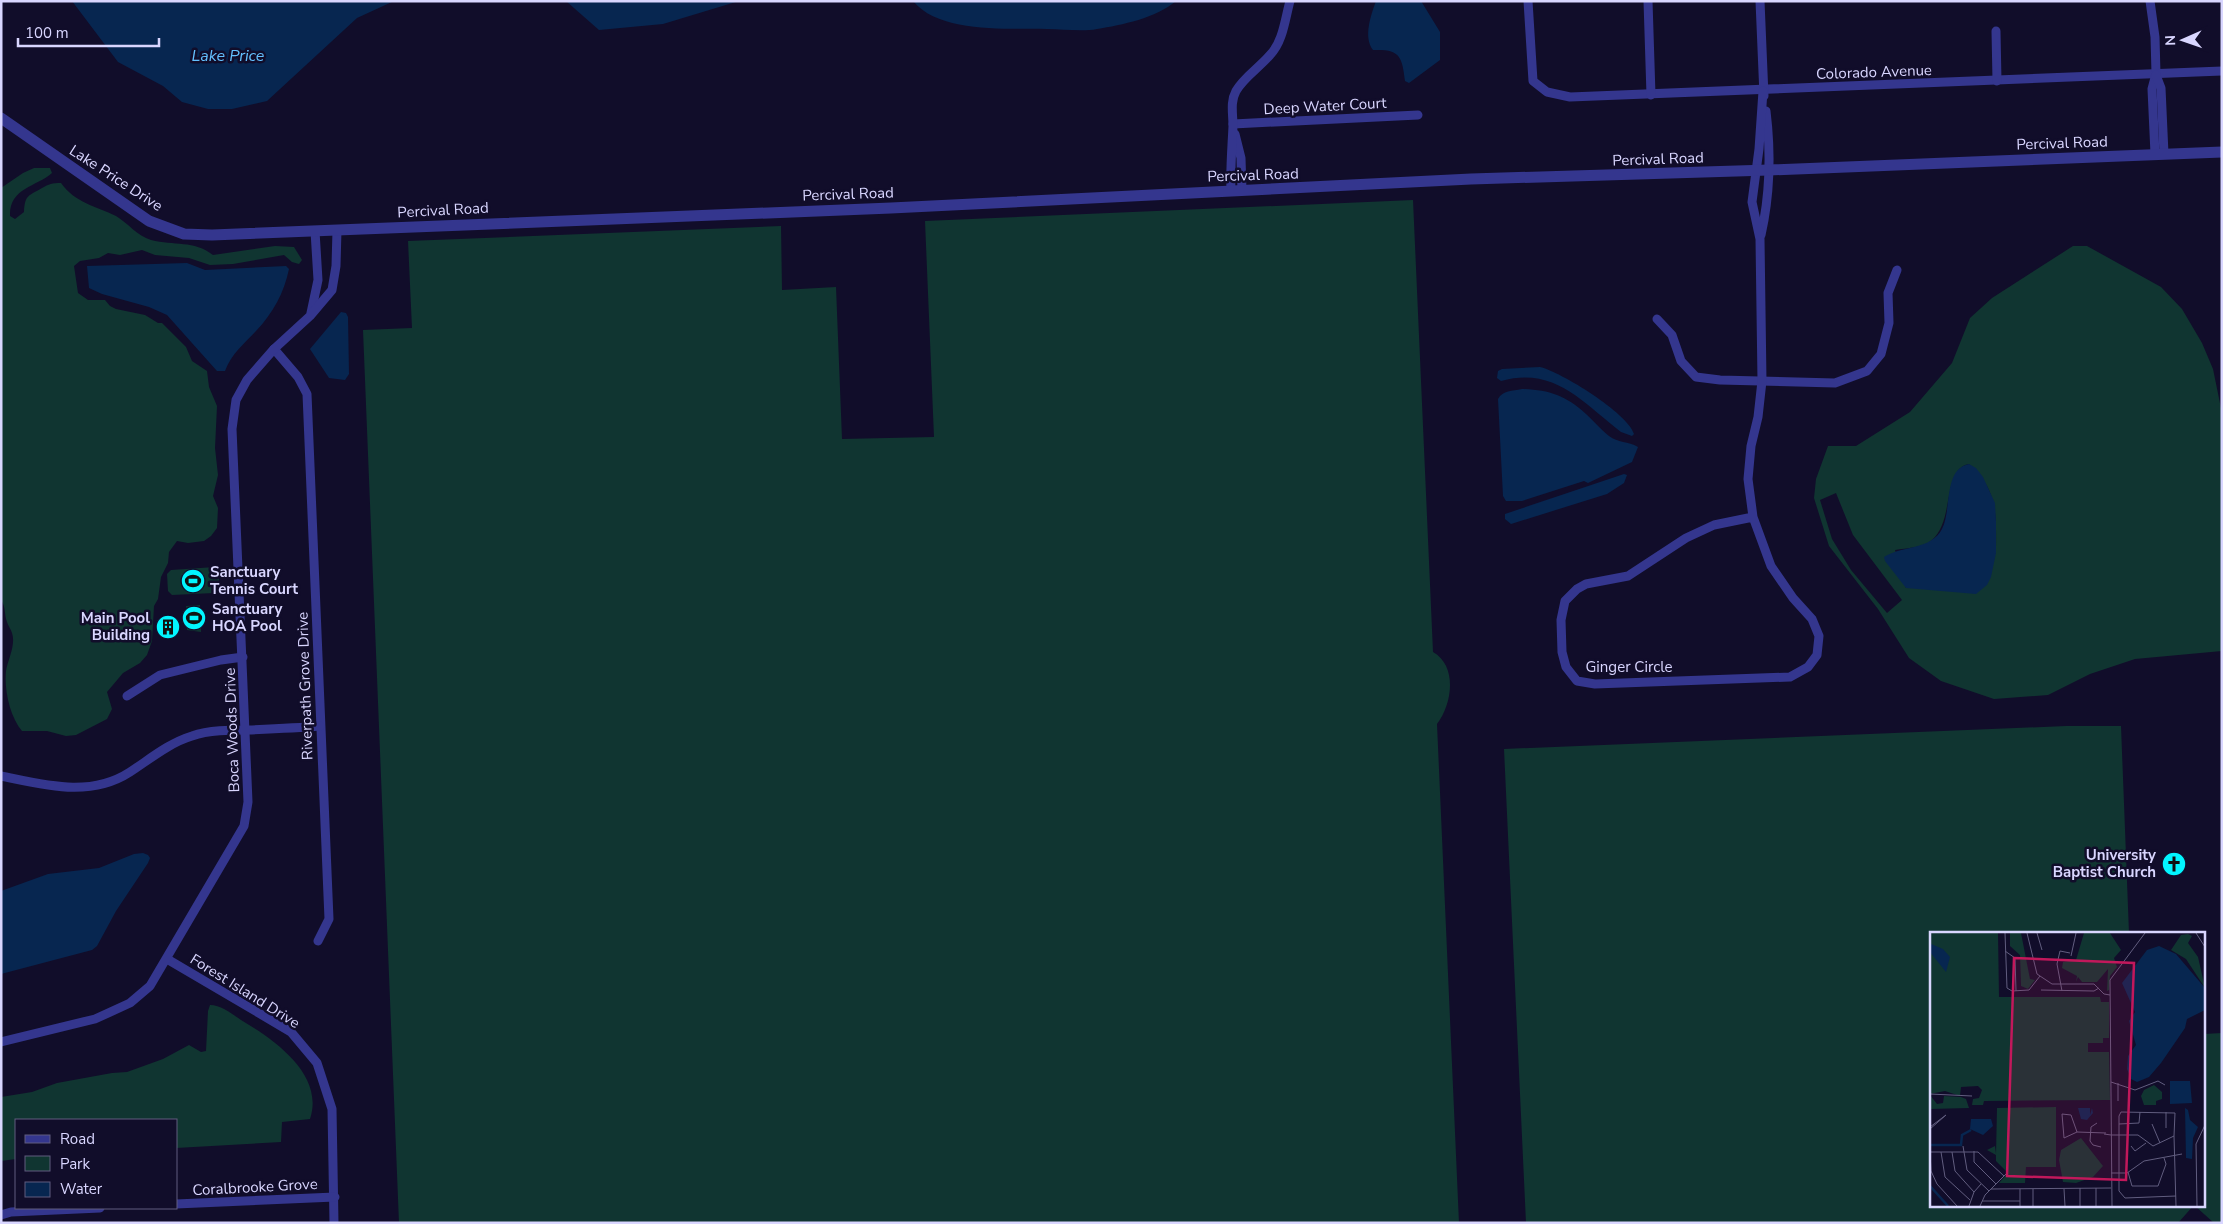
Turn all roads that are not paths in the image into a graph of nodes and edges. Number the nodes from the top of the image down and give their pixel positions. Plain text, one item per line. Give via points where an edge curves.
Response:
1 (1290, 1) edge
2 (1528, 1) edge
3 (1648, 1) edge
4 (1760, 1) edge
5 (2150, 1) edge
6 (1996, 31) dead end
7 (2222, 71) edge
8 (2156, 74) junction
9 (1997, 81) junction
10 (1764, 91) junction
11 (1651, 95) junction
12 (1418, 115) dead end
13 (1, 118) edge
14 (1233, 124) junction
15 (2222, 152) edge
16 (2159, 154) junction
17 (1241, 167) junction
18 (1230, 168) junction
19 (1769, 170) junction
20 (1756, 171) junction
21 (1237, 191) junction
22 (337, 230) junction
23 (315, 231) junction
24 (285, 232) joint
25 (1760, 239) junction
26 (1897, 270) dead end
27 (310, 316) junction
28 (1657, 319) dead end
29 (274, 349) junction
30 (1762, 380) junction
31 (1753, 517) junction
32 (243, 657) junction
33 (127, 696) dead end
34 (320, 726) junction
35 (245, 730) junction
36 (1, 776) edge
37 (318, 941) dead end
38 (167, 958) junction
39 (1, 1042) edge
40 (334, 1197) junction
41 (178, 1204) edge
42 (78, 1209) edge
43 (1, 1215) edge
44 (334, 1223) edge

1 - 14 street via 1279,42 1272,54 1234,93
2 - 11 street, Colorado Avenue via 1533,81 1547,92 1570,97
3 - 11 street
4 - 10 street
5 - 8 street
6 - 9 street
7 - 8 street, Colorado Avenue
8 - 9 street, Colorado Avenue
8 - 16 street via 2161,88
9 - 10 street, Colorado Avenue
10 - 11 street, Colorado Avenue
10 - 19 street
10 - 20 street
12 - 14 street, Deep Water Court
13 - 24 street, Lake Price Drive via 149,221 184,234
14 - 17 street
14 - 18 street
15 - 16 street, Percival Road
16 - 19 street, Percival Road
17 - 18 street
17 - 21 street
18 - 21 street
19 - 20 street, Percival Road
19 - 25 street via 1767,208
20 - 21 street, Percival Road via 1470,179
20 - 25 street via 1752,202
21 - 22 street, Percival Road
22 - 23 street, Percival Road
22 - 27 street, Boca Woods Drive via 332,290
23 - 24 street, Percival Road
23 - 27 street via 318,280
25 - 30 street
26 - 30 street via 1888,292 1889,323 1881,354 1867,371 1835,383
27 - 29 street, Boca Woods Drive
28 - 30 street via 1672,335 1681,361 1696,377
29 - 32 street, Boca Woods Drive via 247,380 236,400 232,429
29 - 34 street, Riverpath Grove Drive via 298,377 307,394
30 - 31 street via 1748,480
31 - 31 street, Ginger Circle via 1771,566 1812,619 1819,636 1817,655 1808,667 1790,677 1595,684 1577,681 1566,667 1562,652 1561,620 1565,602 1577,589 1586,584 1628,576 1686,538 1714,525
32 - 33 street via 160,675
32 - 35 street, Boca Woods Drive
34 - 35 street
34 - 37 street, Riverpath Grove Drive via 328,919
35 - 36 street via 193,735 172,744 128,774 81,789
35 - 38 street, Boca Woods Drive via 248,802 244,826
38 - 39 street, Boca Woods Drive via 150,986 130,1003 95,1019
38 - 40 street, Forest Island Drive via 291,1032 317,1063 332,1109
40 - 41 street, Coralbrooke Grove
40 - 44 street, Forest Island Drive
42 - 43 street

